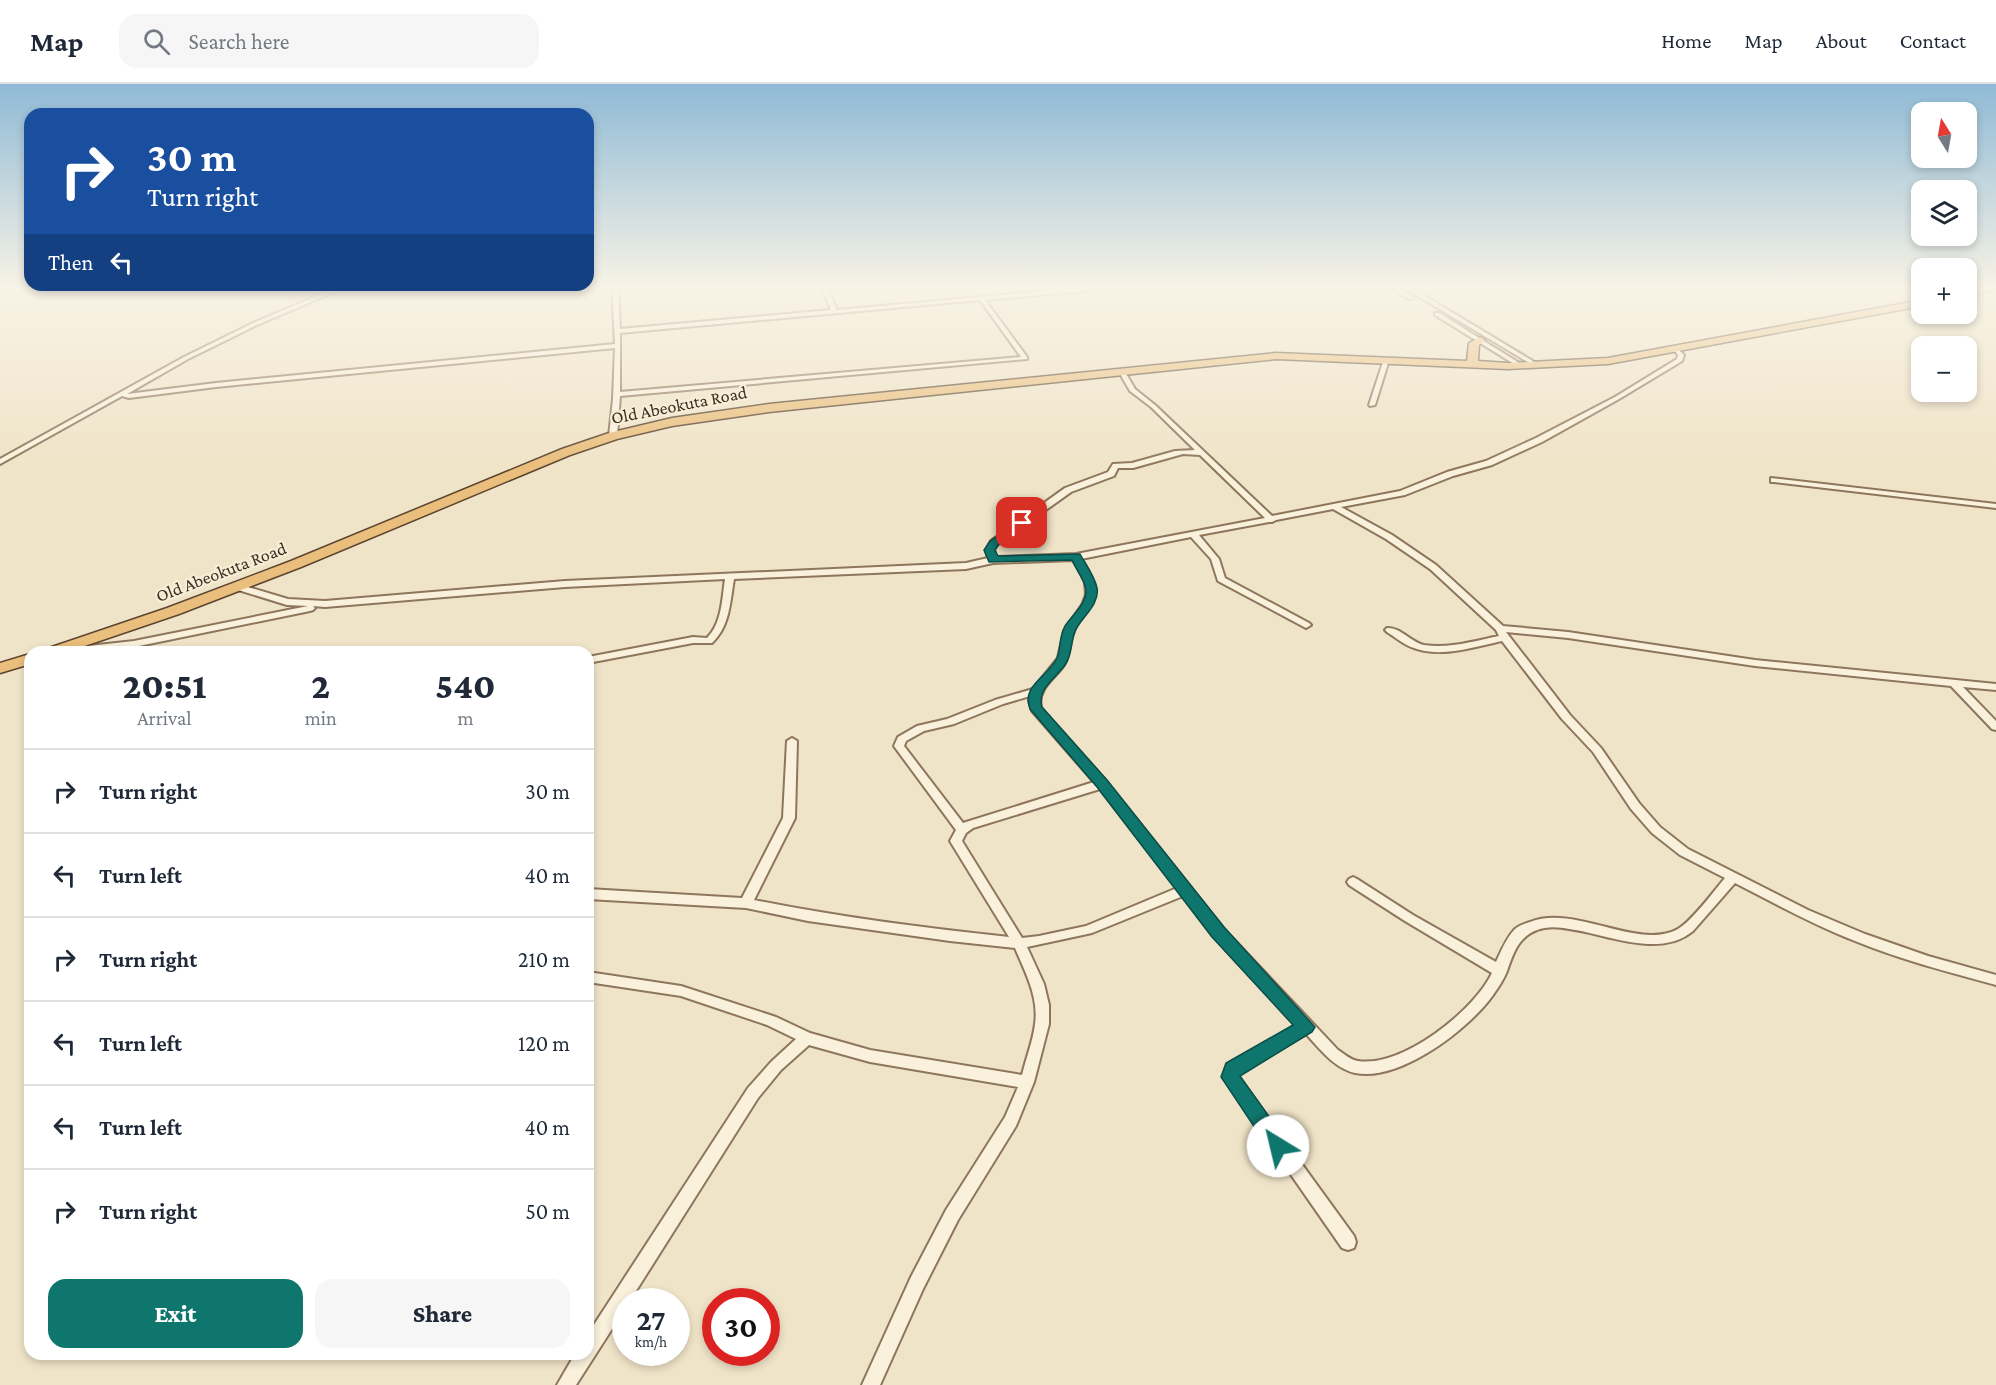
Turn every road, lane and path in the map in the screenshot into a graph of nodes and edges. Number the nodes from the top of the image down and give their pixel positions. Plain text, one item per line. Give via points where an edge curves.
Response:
1 (210, 348) edge
2 (598, 348) edge
3 (616, 348) edge
4 (1017, 348) edge
5 (1474, 348) edge
6 (1492, 348) edge
7 (1508, 348) edge
8 (1689, 348) edge
9 (1677, 350) junction
10 (1386, 360) junction
11 (1472, 365) junction
12 (1521, 366) junction
13 (1538, 366) junction
14 (1122, 372) junction
15 (122, 394) junction
16 (618, 394) junction
17 (1372, 405) dead end
18 (613, 436) junction
19 (1201, 453) junction
20 (0, 462) edge
21 (1774, 480) dead end
22 (1996, 506) edge
23 (1335, 507) junction
24 (1272, 520) junction
25 (1192, 533) junction
26 (1076, 557) junction
27 (993, 560) junction
28 (730, 577) junction
29 (238, 587) junction
30 (325, 604) junction
31 (1306, 625) dead end
32 (1390, 630) dead end
33 (1502, 633) junction
34 (69, 646) edge
35 (116, 646) edge
36 (594, 659) edge
37 (24, 661) edge
38 (0, 668) edge
39 (1953, 682) junction
40 (1996, 687) edge
41 (1035, 692) junction
42 (1996, 727) edge
43 (792, 741) dead end
44 (1102, 784) junction
45 (962, 830) junction
46 (1732, 878) junction
47 (1353, 882) dead end
48 (1184, 890) junction
49 (594, 894) edge
50 (746, 903) junction
51 (1019, 943) junction
52 (1500, 971) junction
53 (594, 977) edge
54 (1996, 980) edge
55 (1306, 1027) junction
56 (807, 1038) junction
57 (1027, 1082) junction
58 (1348, 1242) dead end
59 (594, 1341) edge
60 (581, 1360) edge
61 (566, 1385) edge
62 (871, 1385) edge

1 - 15 street
2 - 15 street
3 - 16 street
4 - 16 street via 1024,358
5 - 11 highway
6 - 12 street
7 - 13 street
8 - 9 highway, Old Abeokuta Road
9 - 13 highway, Old Abeokuta Road via 1608,361
9 - 23 street via 1680,360 1591,412 1489,463 1402,493
10 - 11 highway, Old Abeokuta Road
10 - 14 highway, Old Abeokuta Road via 1276,356
10 - 17 street
11 - 12 highway, Old Abeokuta Road
12 - 13 highway, Old Abeokuta Road
14 - 18 highway, Old Abeokuta Road via 726,413
14 - 19 street via 1132,390
15 - 20 street
16 - 18 street
18 - 29 highway, Old Abeokuta Road via 530,466
19 - 24 street
19 - 27 street via 1174,451 1135,465 1116,466 1111,474 1068,490 994,543 990,550
21 - 22 street
23 - 24 street
23 - 33 street via 1433,567
24 - 25 street
25 - 26 street
25 - 31 street via 1212,553 1221,568 1221,579
26 - 27 street
26 - 41 street via 1092,588 1091,597 1065,638 1060,663
27 - 28 street via 966,566
28 - 30 street via 565,584
28 - 36 street via 720,628 709,641 693,640
29 - 30 street via 287,602
29 - 34 highway, Old Abeokuta Road
30 - 35 street
32 - 33 street via 1426,648
33 - 39 street via 1568,635 1755,663
33 - 46 street via 1656,830 1684,852
37 - 38 highway
39 - 40 street
39 - 42 street
41 - 44 street via 1036,709
41 - 45 street via 950,722 921,728 902,740 899,746
43 - 50 street via 789,818
44 - 45 street
44 - 48 street
45 - 51 street via 956,841
46 - 52 street via 1683,932 1666,938 1634,937 1538,922 1520,931
46 - 54 street via 1860,938
47 - 52 street
48 - 51 street via 1088,930
48 - 55 street
49 - 50 street
50 - 51 street via 950,936
51 - 57 street via 1042,1005 1041,1034
52 - 55 street via 1488,992 1456,1023 1416,1052 1379,1067 1356,1067 1333,1054
53 - 56 street via 681,991 771,1021
55 - 58 street via 1233,1069 1230,1077
56 - 57 street via 870,1056
56 - 59 street via 753,1093
57 - 62 street via 1011,1121 952,1215
60 - 61 street

